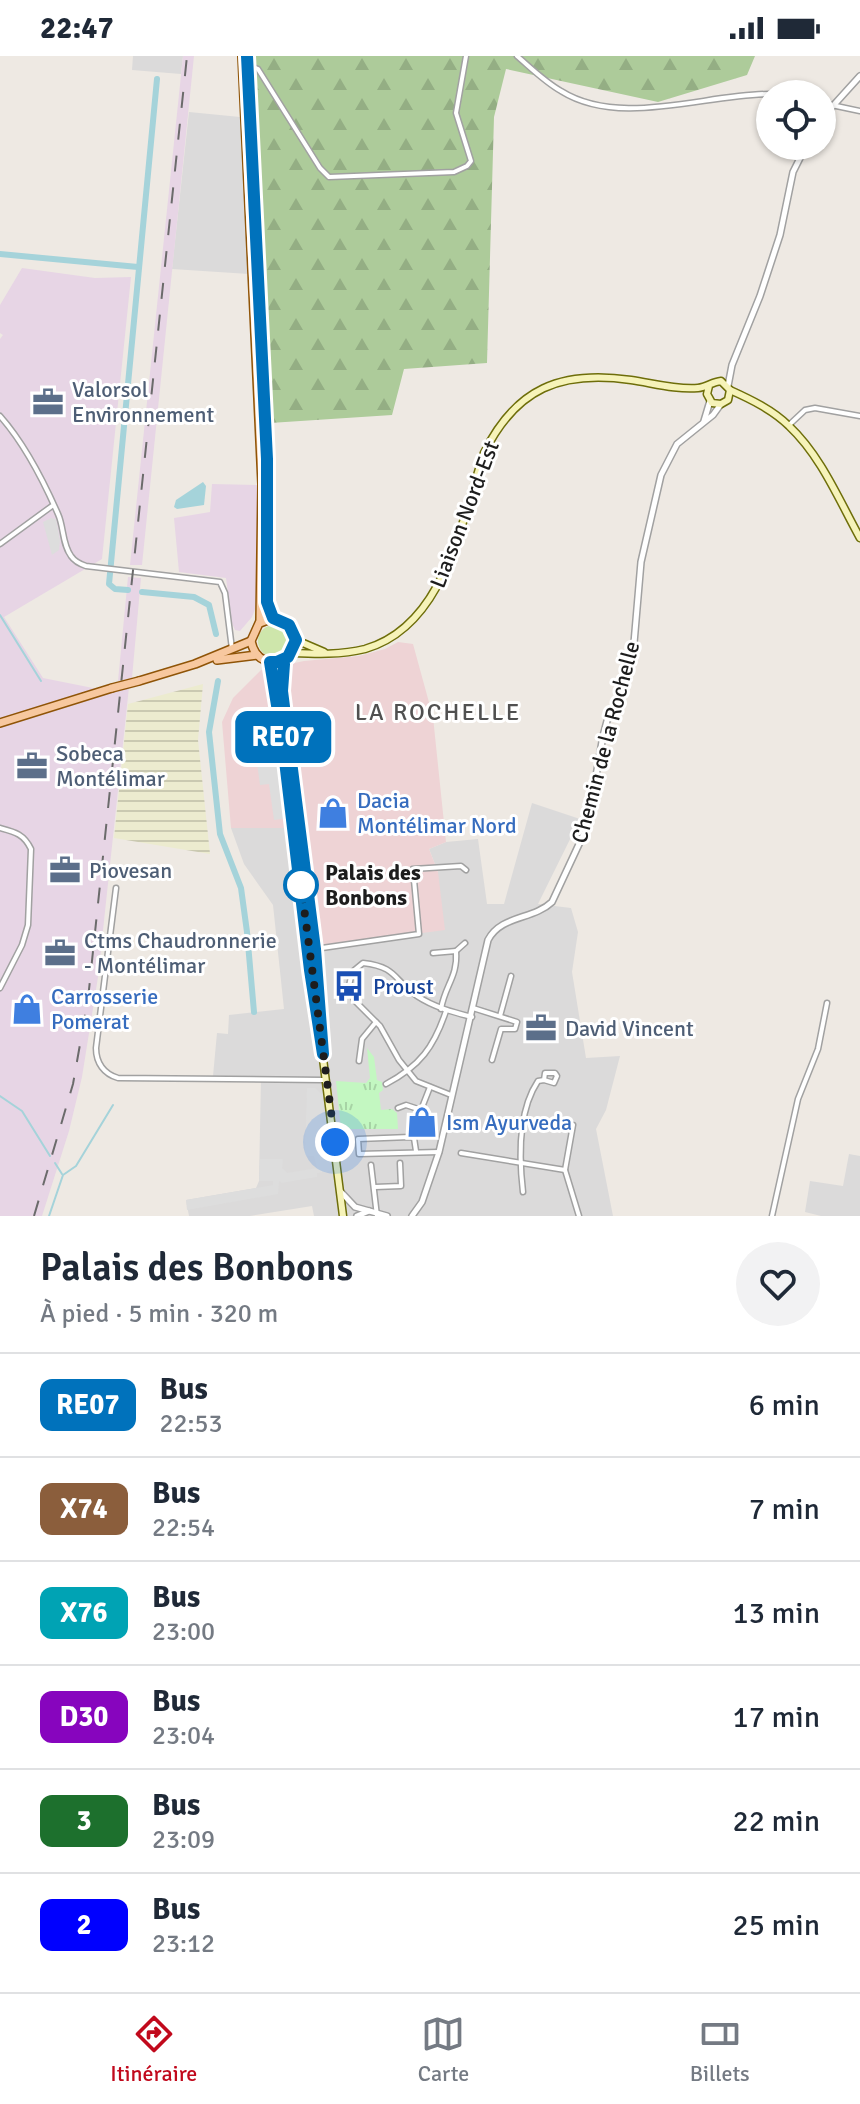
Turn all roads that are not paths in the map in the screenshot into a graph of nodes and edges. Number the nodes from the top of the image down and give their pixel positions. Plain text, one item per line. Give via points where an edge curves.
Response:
1 (466, 56) edge
2 (517, 56) edge
3 (244, 60) edge
4 (860, 76) edge
5 (756, 94) edge
6 (836, 103) edge
7 (836, 107) edge
8 (860, 111) edge
9 (799, 160) edge
10 (732, 365) junction
11 (719, 381) junction
12 (709, 386) junction
13 (685, 388) junction
14 (729, 388) junction
15 (709, 399) junction
16 (724, 402) junction
17 (752, 402) junction
18 (0, 416) edge
19 (860, 416) edge
20 (703, 422) junction
21 (789, 425) junction
22 (52, 506) junction
23 (860, 538) edge
24 (0, 544) edge
25 (273, 618) junction
26 (260, 623) junction
27 (296, 640) junction
28 (251, 641) junction
29 (232, 650) junction
30 (292, 653) junction
31 (327, 654) junction
32 (257, 655) junction
33 (284, 660) junction
34 (270, 662) junction
35 (195, 664) junction
36 (0, 723) edge
37 (0, 828) edge
38 (466, 870) dead end
39 (116, 888) dead end
40 (465, 943) dead end
41 (315, 949) junction
42 (456, 951) junction
43 (433, 953) dead end
44 (511, 976) dead end
45 (0, 988) edge
46 (827, 1003) dead end
47 (473, 1008) junction
48 (444, 1010) junction
49 (472, 1017) junction
50 (502, 1017) junction
51 (376, 1022) junction
52 (501, 1029) junction
53 (323, 1054) junction
54 (492, 1060) dead end
55 (359, 1061) dead end
56 (408, 1072) junction
57 (557, 1076) dead end
58 (327, 1080) junction
59 (386, 1084) dead end
60 (430, 1087) junction
61 (451, 1095) junction
62 (398, 1108) dead end
63 (573, 1125) dead end
64 (416, 1151) junction
65 (439, 1152) junction
66 (461, 1153) dead end
67 (400, 1163) dead end
68 (520, 1163) junction
69 (371, 1165) dead end
70 (565, 1170) junction
71 (375, 1187) junction
72 (341, 1192) junction
73 (523, 1192) dead end
74 (422, 1202) junction
75 (355, 1207) junction
76 (375, 1213) edge
77 (344, 1215) edge
78 (357, 1216) edge
79 (387, 1216) edge
80 (412, 1216) edge
81 (419, 1216) edge
82 (579, 1216) edge
83 (772, 1216) edge

1 - 3 street via 456,113 471,161 467,166 454,172 344,177 329,177 320,168 258,69
2 - 5 street via 562,93 617,108
3 - 25 main road via 267,459 267,602
3 - 26 main road via 262,484
4 - 6 street
7 - 8 street
9 - 10 street via 780,235
10 - 11 street
10 - 14 street
11 - 12 main road
11 - 14 main road
12 - 13 main road, Liaison Nord-Est
12 - 15 main road
13 - 15 main road, Liaison Nord-Est
13 - 31 main road, Liaison Nord-Est via 579,376 534,393 513,410 489,443 440,583 428,603 394,636 376,645
14 - 16 main road
14 - 17 main road
15 - 16 main road, Liaison Nord-Est
15 - 20 street, Chemin de la Rochelle
16 - 17 main road
16 - 20 street, Chemin de la Rochelle
17 - 21 main road
18 - 22 street via 47,489
19 - 21 street via 815,408
20 - 47 street, Chemin de la Rochelle via 677,444 661,475 641,562 628,677 607,721 587,827 552,902 493,930
21 - 23 main road via 811,451
22 - 24 street
22 - 29 street via 70,555 80,564 220,582
25 - 26 main road
25 - 27 main road via 289,625
26 - 28 main road
27 - 30 main road
27 - 31 main road
28 - 29 main road
28 - 32 main road
29 - 35 main road
30 - 31 main road, Liaison Nord-Est
30 - 33 main road
32 - 34 main road
32 - 35 main road
33 - 34 main road
33 - 41 main road via 282,691
34 - 53 main road
35 - 36 main road, bridge
37 - 45 street via 18,833 31,849 28,925
38 - 41 street via 413,869 419,934
39 - 58 street via 96,1048 96,1058 109,1075
40 - 42 street
41 - 53 main road
42 - 43 street
42 - 48 street
44 - 50 street
46 - 83 street
47 - 49 street, Chemin de la Rochelle
47 - 50 street
48 - 49 street
48 - 51 street via 412,993 382,965 363,963 352,972 349,986 354,1000
48 - 56 street via 438,1034
49 - 61 street, Chemin de la Rochelle
50 - 52 street
50 - 52 street via 517,1022 515,1029
51 - 55 street via 362,1039
51 - 56 street
52 - 54 street
53 - 58 main road
56 - 59 street
56 - 60 street
57 - 68 street via 545,1073 533,1089
58 - 72 main road
60 - 61 street
60 - 62 street via 421,1110
61 - 65 street, Chemin de la Rochelle
63 - 70 street
64 - 64 street via 410,1137 358,1139 359,1154
64 - 65 street
65 - 74 street, Chemin de la Rochelle
66 - 68 street
67 - 71 street via 401,1186
68 - 70 street
68 - 73 street
69 - 71 street
70 - 82 street
71 - 76 street
72 - 75 street
72 - 77 main road
74 - 80 street, Chemin de la Rochelle
74 - 81 street
75 - 76 street
75 - 77 street
76 - 78 street
76 - 79 street

